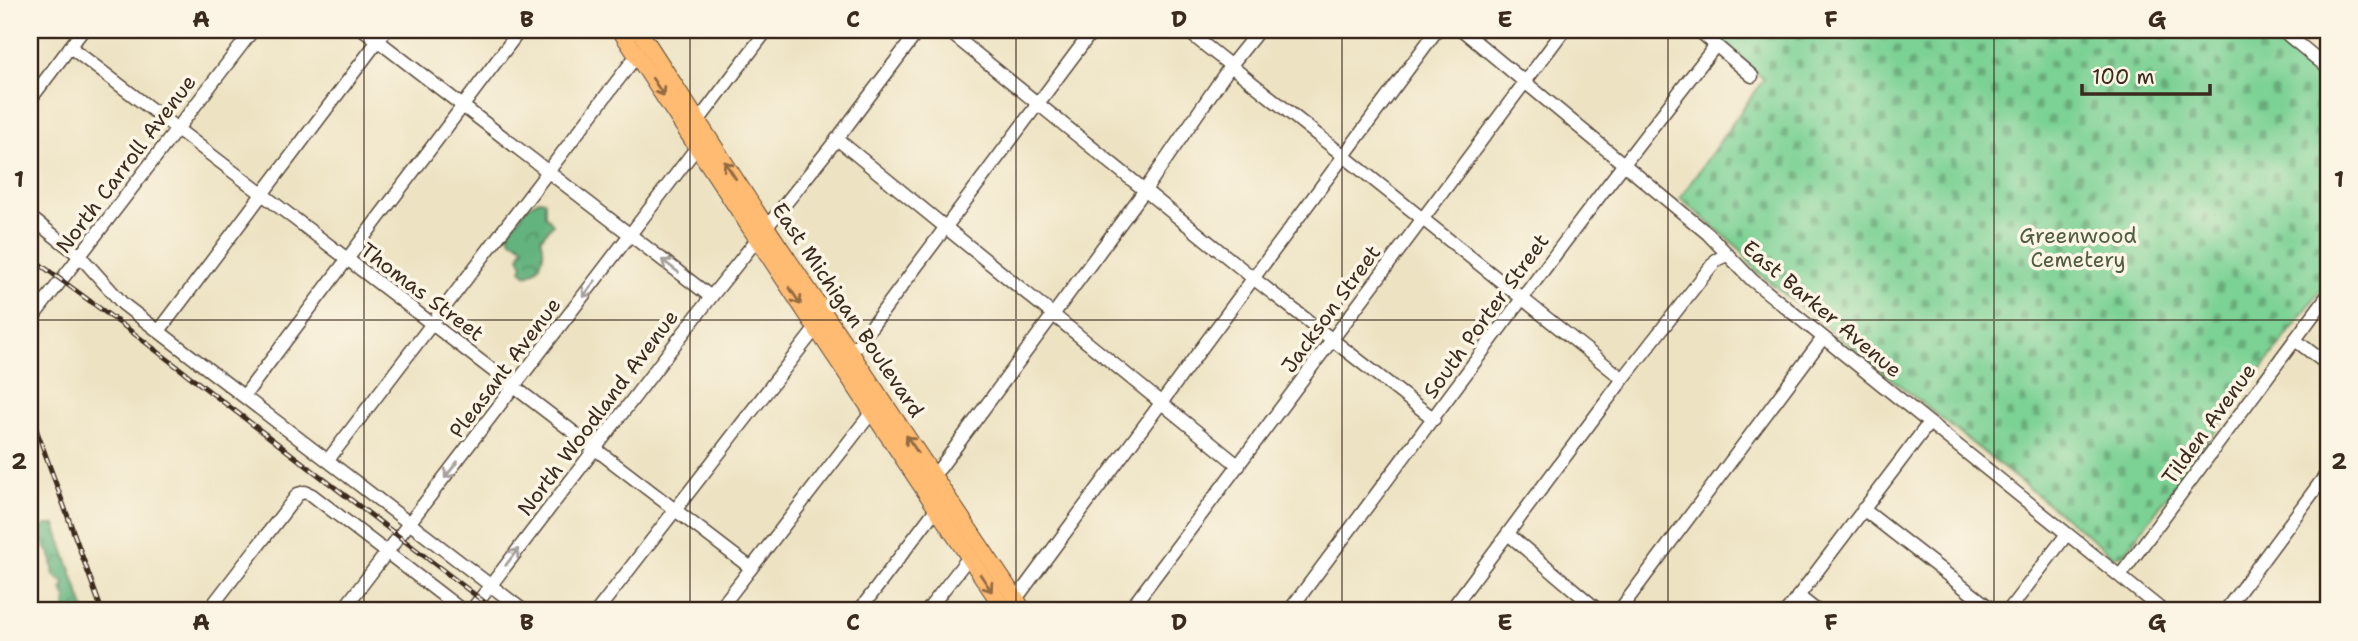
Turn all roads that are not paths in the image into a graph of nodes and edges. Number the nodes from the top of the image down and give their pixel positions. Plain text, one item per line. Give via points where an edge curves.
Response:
1 (83, 30) edge
2 (253, 30) edge
3 (364, 30) edge
4 (520, 30) edge
5 (620, 30) edge
6 (639, 30) edge
7 (767, 30) edge
8 (919, 30) edge
9 (947, 30) edge
10 (1093, 30) edge
11 (1186, 30) edge
12 (1259, 30) edge
13 (1437, 30) edge
14 (1462, 30) edge
15 (1564, 30) edge
16 (1698, 30) edge
17 (2282, 30) edge
18 (382, 35) edge
19 (1716, 44) junction
20 (70, 47) junction
21 (637, 55) junction
22 (1231, 65) junction
23 (2328, 68) edge
24 (1752, 76) dead end
25 (1526, 81) junction
26 (30, 100) edge
27 (1037, 104) junction
28 (463, 106) junction
29 (699, 120) junction
30 (176, 129) junction
31 (837, 139) junction
32 (697, 148) junction
33 (1344, 156) junction
34 (1622, 164) junction
35 (547, 171) junction
36 (1144, 190) junction
37 (262, 195) junction
38 (30, 217) edge
39 (1422, 217) junction
40 (947, 228) junction
41 (762, 233) junction
42 (630, 234) junction
43 (1727, 255) junction
44 (80, 256) junction
45 (348, 260) junction
46 (1253, 278) junction
47 (2328, 295) edge
48 (711, 297) junction
49 (1522, 297) junction
50 (1052, 314) junction
51 (30, 321) edge
52 (432, 324) junction
53 (816, 328) junction
54 (159, 331) junction
55 (1824, 338) junction
56 (1332, 340) junction
57 (2295, 340) junction
58 (845, 357) junction
59 (2328, 365) edge
60 (1623, 379) junction
61 (515, 388) junction
62 (244, 396) junction
63 (1162, 403) junction
64 (872, 412) junction
65 (1434, 419) junction
66 (1929, 422) junction
67 (595, 449) junction
68 (328, 460) junction
69 (1239, 466) junction
70 (2328, 472) edge
71 (928, 481) junction
72 (943, 505) junction
73 (674, 509) junction
74 (1863, 509) junction
75 (410, 524) junction
76 (1508, 534) junction
77 (2067, 534) junction
78 (387, 552) junction
79 (969, 557) junction
80 (751, 568) junction
81 (2120, 576) junction
82 (491, 586) junction
83 (1798, 596) junction
84 (1015, 607) edge
85 (208, 611) edge
86 (342, 611) edge
87 (463, 611) edge
88 (471, 611) edge
89 (524, 611) edge
90 (597, 611) edge
91 (718, 611) edge
92 (859, 611) edge
93 (927, 611) edge
94 (1129, 611) edge
95 (1289, 611) edge
96 (1450, 611) edge
97 (1599, 611) edge
98 (1619, 611) edge
99 (1787, 611) edge
100 (1817, 611) edge
101 (1994, 611) edge
102 (2008, 611) edge
103 (2163, 611) edge
104 (2225, 611) edge

1 - 20 street
2 - 30 street, North Carroll Avenue
3 - 18 street
4 - 28 street
5 - 21 main road, East Michigan Boulevard
6 - 29 main road, East Michigan Boulevard
7 - 29 street
8 - 31 street, North Woodland Avenue
9 - 27 street
10 - 27 street
11 - 22 street
12 - 22 street
13 - 33 street
14 - 25 street, East Barker Avenue
15 - 25 street, Jackson Street
16 - 19 street
17 - 23 street
18 - 28 street
18 - 37 street
19 - 24 street
19 - 34 street, South Porter Street
20 - 26 street
20 - 30 street, Thomas Street
21 -> 32 main road, East Michigan Boulevard
21 - 35 street
22 - 33 street
22 - 36 street
25 - 34 street, East Barker Avenue
25 - 39 street, Jackson Street
27 - 36 street
27 - 40 street
28 - 35 street
28 - 45 street
41 -> 29 main road, East Michigan Boulevard
30 - 37 street, Thomas Street
30 - 44 street, North Carroll Avenue
31 - 40 street
31 - 41 street, North Woodland Avenue
32 - 41 main road, East Michigan Boulevard
32 - 42 street, Pleasant Avenue
33 - 39 street
33 - 46 street
34 - 43 street, East Barker Avenue
34 - 49 street, South Porter Street
35 - 42 street
35 - 52 street
36 - 46 street
36 - 50 street
37 - 45 street, Thomas Street
37 - 54 street
38 - 44 street
39 - 49 street
39 - 56 street, Jackson Street
40 - 50 street
40 - 58 street
41 - 48 street, North Woodland Avenue
41 -> 53 main road, East Michigan Boulevard
41 - 58 main road, East Michigan Boulevard
48 -> 42 street
42 -> 61 street, Pleasant Avenue
43 - 55 street, East Barker Avenue
43 - 60 street via 1716,260
44 - 51 street, North Carroll Avenue
44 - 54 street via 123,304
45 - 52 street, Thomas Street
45 - 62 street
46 - 56 street
46 - 63 street
47 - 57 street, Tilden Avenue
48 - 67 street, North Woodland Avenue
49 - 60 street
49 - 65 street, South Porter Street
50 - 63 street
50 - 71 street
52 - 61 street, Thomas Street
52 - 68 street
53 - 58 main road, East Michigan Boulevard
53 - 73 street
54 - 62 street
55 - 66 street, East Barker Avenue
55 - 98 street
56 - 65 street
56 - 69 street, Jackson Street
57 - 59 street
57 - 81 street, Tilden Avenue
58 - 64 main road, East Michigan Boulevard
71 -> 58 main road, East Michigan Boulevard
60 - 76 street
61 - 67 street, Thomas Street
61 -> 75 street, Pleasant Avenue
62 - 68 street
63 - 69 street
63 - 84 street
64 - 71 main road, East Michigan Boulevard
64 - 80 street
65 - 95 street, South Porter Street
66 - 74 street
66 - 77 street, East Barker Avenue
67 - 73 street, Thomas Street
82 -> 67 street, North Woodland Avenue
68 - 75 street
69 - 94 street, Jackson Street
70 - 104 street
71 - 72 main road, East Michigan Boulevard
72 - 79 main road, East Michigan Boulevard
72 - 84 main road, East Michigan Boulevard
72 - 92 street
73 - 80 street, Thomas Street
73 - 90 street
74 - 83 street
74 - 101 street
75 - 78 street, Pleasant Avenue
75 - 82 street
76 - 96 street
76 - 97 street
77 - 81 street, East Barker Avenue
77 - 102 street
78 - 85 street via 312,495 298,494
78 - 86 street, Pleasant Avenue
78 - 87 street
79 -> 84 main road, East Michigan Boulevard
79 - 93 street
80 - 91 street
81 - 103 street, East Barker Avenue
82 - 88 street, North Woodland Avenue
82 - 89 street
83 - 99 street
83 - 100 street

